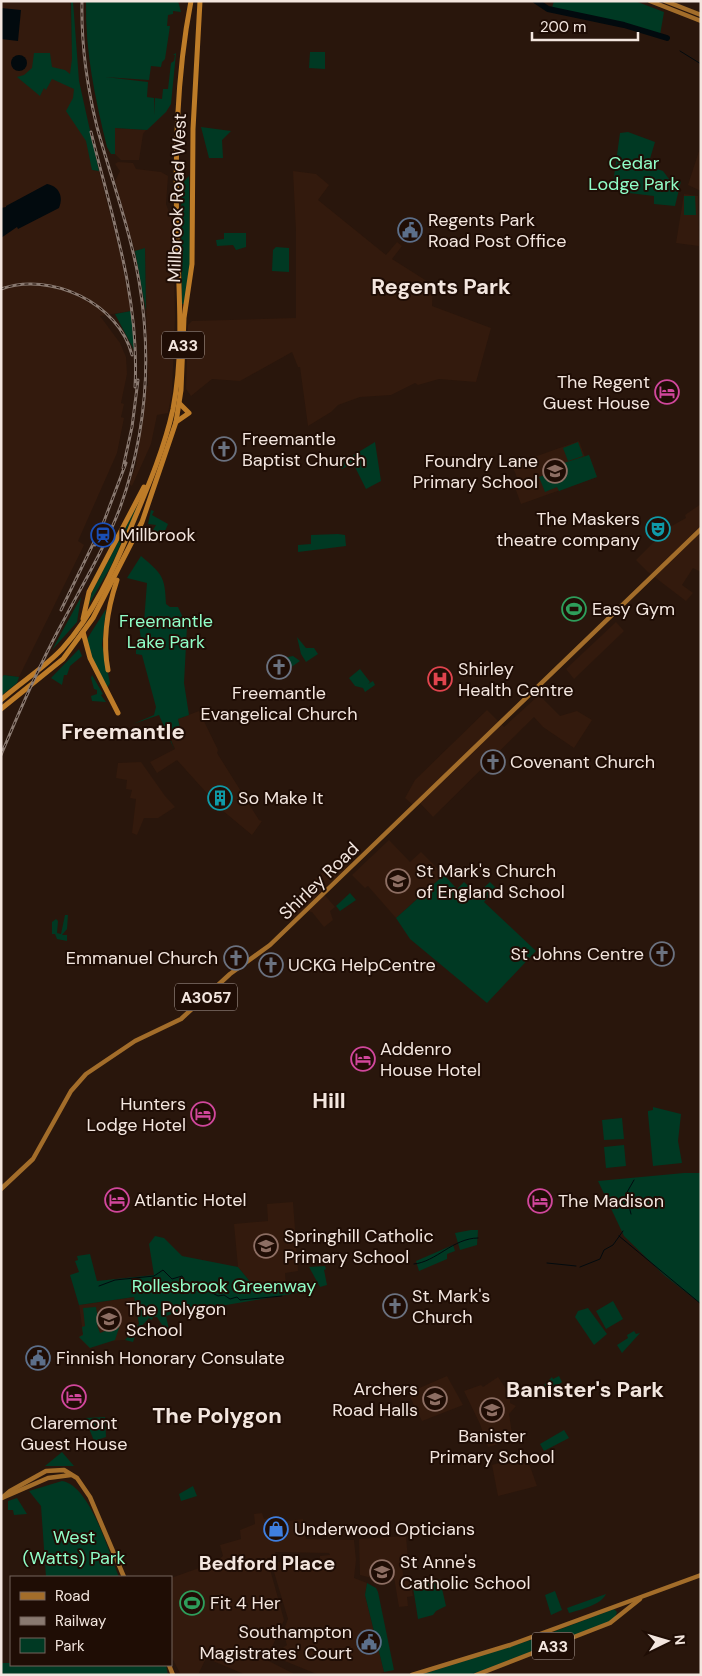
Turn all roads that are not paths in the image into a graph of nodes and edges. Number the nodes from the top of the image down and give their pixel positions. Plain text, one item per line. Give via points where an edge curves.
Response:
1 (191, 1) edge
2 (200, 1) edge
3 (650, 1) edge
4 (665, 1) edge
5 (701, 15) edge
6 (701, 21) edge
7 (180, 404) junction
8 (176, 422) junction
9 (153, 471) junction
10 (701, 529) edge
11 (122, 565) junction
12 (108, 670) dead end
13 (1, 700) edge
14 (1, 710) edge
15 (118, 713) dead end
16 (2, 1190) edge
17 (71, 1475) junction
18 (2, 1498) edge
19 (701, 1575) edge
20 (125, 1576) edge
21 (641, 1598) junction
22 (412, 1675) edge
23 (476, 1675) edge

1 - 9 highway, Millbrook Road West / A33 via 182,61 177,154 179,312 176,388 165,438
2 - 7 highway, Millbrook Road West / A33 via 193,129 192,264 184,318
3 - 6 main road
4 - 5 main road
7 - 8 highway, Millbrook Road West / A33
7 - 8 highway via 189,413
8 - 11 highway, Millbrook Road West / A33 via 145,514
9 - 13 highway, Millbrook Road West / A33 via 126,539 94,604 75,633 43,666
9 - 15 highway via 97,575 84,611 83,632 87,650
10 - 16 main road, Shirley Road / A3057 via 270,945 230,974 181,1019 135,1041 86,1074 71,1091 33,1159
11 - 12 highway via 106,623
11 - 14 highway, Millbrook Road West / A33 via 75,645
17 - 18 main road via 48,1478
17 - 18 main road via 64,1470 50,1470
17 - 20 main road via 86,1488
19 - 21 main road, A33
21 - 22 main road, A33 via 496,1650
21 - 23 main road, A33 via 610,1623

